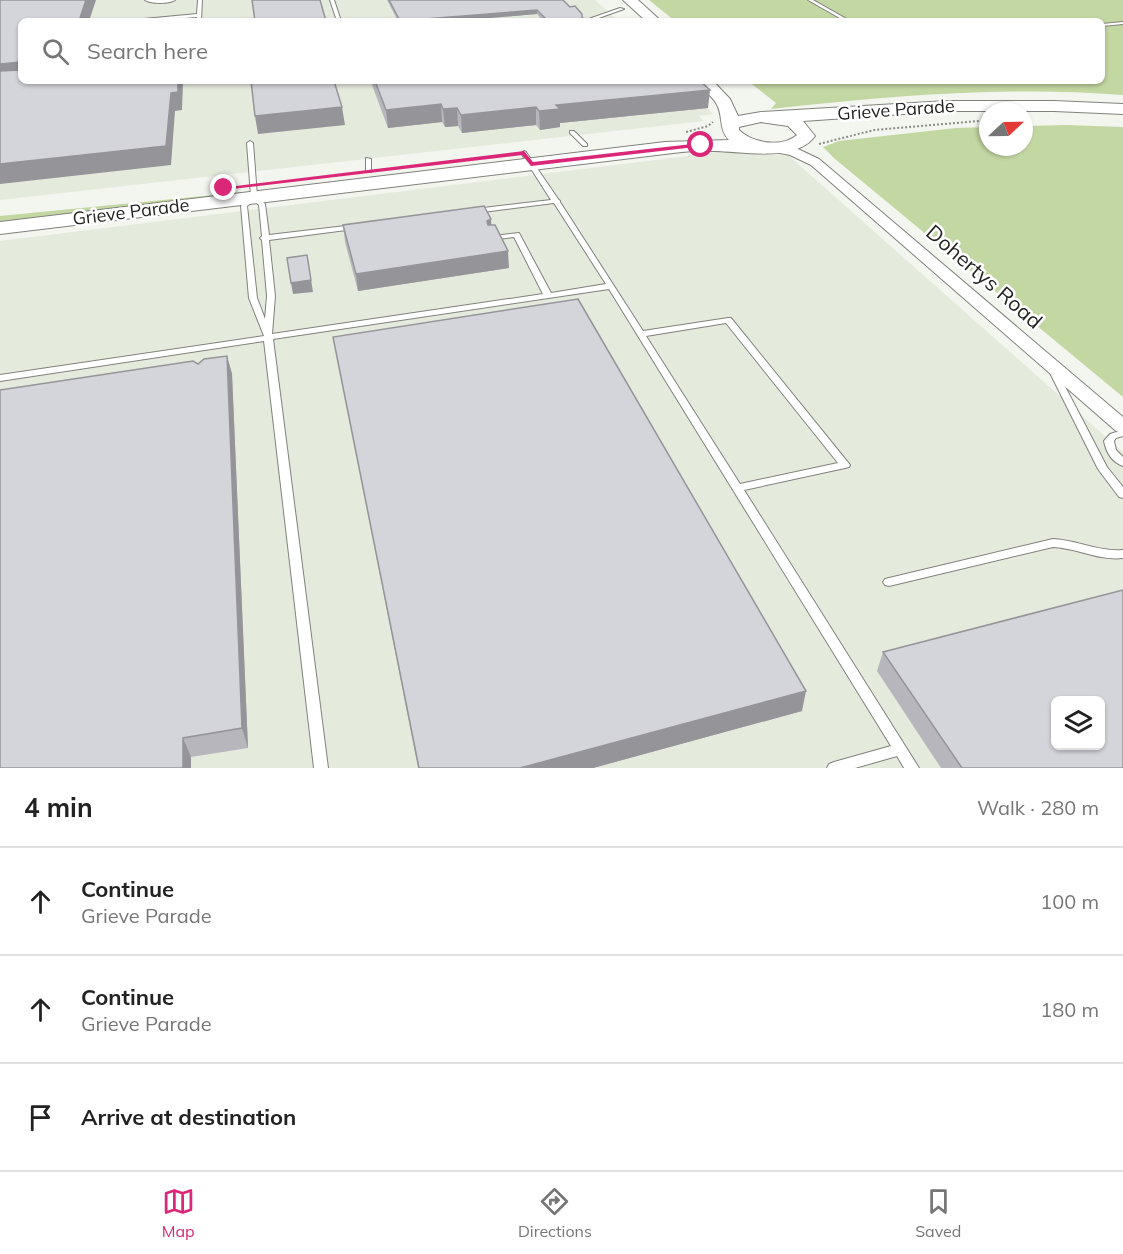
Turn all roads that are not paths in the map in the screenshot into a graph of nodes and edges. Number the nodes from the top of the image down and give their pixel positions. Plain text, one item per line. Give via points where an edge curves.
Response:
1 (149, 0) edge
2 (171, 0) edge
3 (200, 0) edge
4 (332, 0) edge
5 (810, 0) edge
6 (622, 3) edge
7 (179, 9) dead end
8 (158, 11) dead end
9 (130, 13) dead end
10 (129, 18) edge
11 (156, 18) edge
12 (179, 18) edge
13 (199, 18) edge
14 (338, 18) edge
15 (591, 18) edge
16 (633, 18) edge
17 (649, 18) edge
18 (843, 18) edge
19 (1123, 23) edge
20 (1105, 25) edge
21 (707, 84) edge
22 (727, 84) edge
23 (1123, 109) edge
24 (776, 117) junction
25 (726, 123) junction
26 (804, 140) junction
27 (250, 143) dead end
28 (766, 147) junction
29 (527, 159) junction
30 (815, 162) junction
31 (253, 191) junction
32 (557, 201) junction
33 (464, 213) edge
34 (0, 214) edge
35 (359, 226) edge
36 (0, 228) edge
37 (264, 238) junction
38 (494, 238) edge
39 (611, 286) junction
40 (548, 295) junction
41 (641, 334) junction
42 (268, 337) junction
43 (1045, 359) junction
44 (0, 378) edge
45 (1123, 427) edge
46 (1123, 433) edge
47 (1123, 463) edge
48 (737, 488) junction
49 (1123, 494) edge
50 (1123, 554) edge
51 (890, 582) dead end
52 (900, 749) junction
53 (321, 768) edge
54 (834, 768) edge
55 (912, 768) edge

1 - 2 street
3 - 13 lane
4 - 14 lane
5 - 18 lane
6 - 15 lane
6 - 16 main road
6 - 17 main road
7 - 12 lane
8 - 11 lane
9 - 10 lane
19 - 20 lane
21 - 25 main road via 730,113
22 - 24 main road via 742,102
23 - 24 main road, Grieve Parade via 947,106
24 - 25 main road, Grieve Parade
24 - 26 main road via 801,127 806,133
25 - 28 main road via 735,138
25 - 29 main road, Grieve Parade via 696,135 578,138
26 - 28 main road, Grieve Parade
26 - 30 street, Dohertys Road
27 - 31 lane
28 - 29 main road, Grieve Parade via 685,146
28 - 30 street, Dohertys Road via 793,151
29 - 31 main road, Grieve Parade
29 - 31 main road, Grieve Parade via 369,165
29 - 32 lane
30 - 43 street, Dohertys Road
31 - 34 main road, Grieve Parade
31 - 36 main road, Grieve Parade
31 - 37 lane via 262,204
31 - 42 lane via 244,206 253,298
32 - 33 lane
32 - 39 lane
35 - 37 lane
37 - 42 lane via 271,296
38 - 40 lane via 516,235
39 - 40 lane
39 - 41 lane
40 - 42 lane
41 - 48 lane
41 - 48 lane via 728,320 845,465
42 - 44 lane via 201,352
42 - 53 lane
43 - 45 street, Dohertys Road
43 - 49 lane via 1103,469
46 - 47 lane via 1109,441 1111,451
48 - 52 lane
50 - 51 lane via 1106,556 1067,543 1053,543
52 - 54 lane
52 - 55 lane

